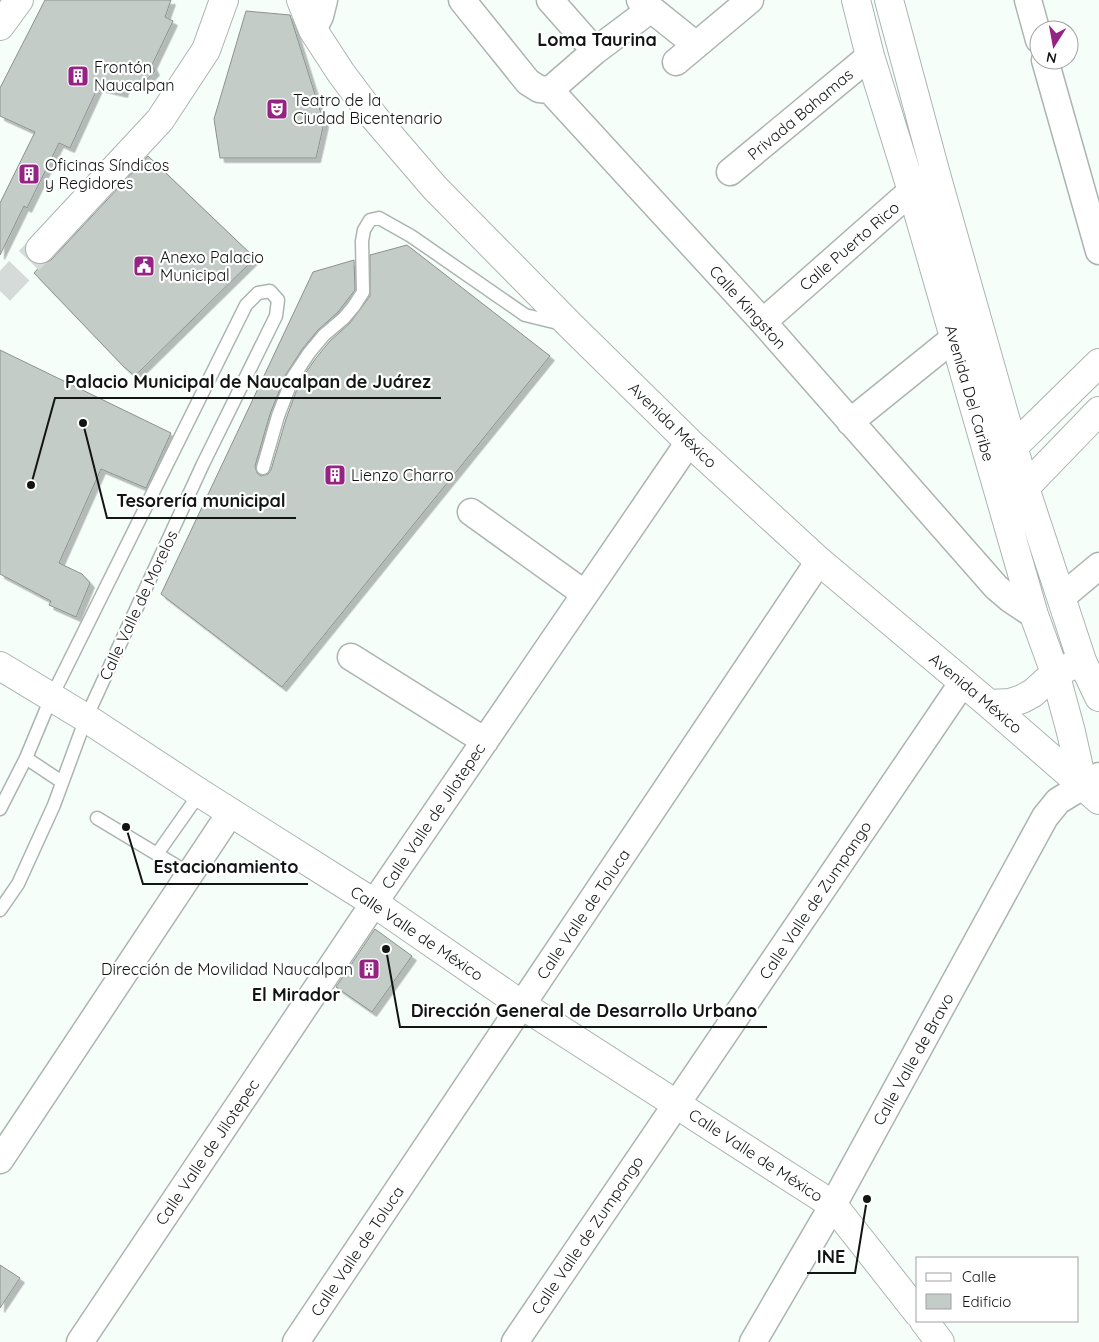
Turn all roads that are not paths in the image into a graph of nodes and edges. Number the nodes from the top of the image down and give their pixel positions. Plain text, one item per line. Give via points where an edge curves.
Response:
1 (19, 0) edge
2 (224, 0) edge
3 (301, 0) edge
4 (324, 0) edge
5 (462, 0) edge
6 (550, 0) edge
7 (750, 0) edge
8 (856, 0) edge
9 (888, 0) edge
10 (1028, 0) edge
11 (646, 4) edge
12 (1034, 20) edge
13 (0, 26) edge
14 (313, 30) junction
15 (696, 45) junction
16 (595, 51) junction
17 (870, 56) junction
18 (676, 62) dead end
19 (1048, 70) edge
20 (550, 90) junction
21 (934, 171) junction
22 (730, 172) dead end
23 (912, 191) junction
24 (40, 249) tunnel mouth
25 (1099, 251) edge
26 (762, 322) junction
27 (572, 327) junction
28 (954, 338) junction
29 (1099, 363) edge
30 (1099, 411) edge
31 (850, 422) junction
32 (689, 442) junction
33 (1013, 446) junction
34 (263, 468) dead end
35 (992, 468) junction
36 (1025, 488) junction
37 (1005, 509) junction
38 (471, 512) dead end
39 (818, 561) junction
40 (1099, 566) edge
41 (585, 594) junction
42 (1062, 596) junction
43 (1034, 615) junction
44 (351, 657) dead end
45 (1082, 661) junction
46 (0, 666) edge
47 (1055, 673) junction
48 (963, 682) junction
49 (1099, 697) edge
50 (51, 698) junction
51 (989, 704) junction
52 (86, 718) junction
53 (484, 742) junction
54 (26, 758) junction
55 (62, 782) junction
56 (1094, 788) edge
57 (200, 793) junction
58 (0, 809) edge
59 (231, 812) junction
60 (97, 818) dead end
61 (157, 854) junction
62 (190, 874) junction
63 (374, 903) junction
64 (0, 910) edge
65 (522, 1004) junction
66 (676, 1103) junction
67 (0, 1160) edge
68 (833, 1205) junction
69 (916, 1310) edge
70 (925, 1322) edge
71 (80, 1342) edge
72 (296, 1342) edge
73 (515, 1342) edge
74 (753, 1342) edge
75 (940, 1342) edge

1 - 13 main road
2 - 24 main road via 206,50 160,120
3 - 14 main road, Avenida México
4 - 14 street
5 - 20 street, Calle Kingston via 528,82 539,89
6 - 16 street
7 - 15 street
8 - 17 main road, Avenida Del Caribe
9 - 21 main road, Avenida Del Caribe
10 - 12 street
11 - 15 street
11 - 16 street
14 - 27 main road, Avenida México via 374,117 434,188
15 - 18 street
16 - 20 street
17 - 22 street, Privada Bahamas
17 - 23 main road, Avenida Del Caribe
19 - 25 street
20 - 26 street, Calle Kingston
21 - 23 street, Calle Puerto Rico
21 - 33 main road, Avenida Del Caribe
23 - 26 street, Calle Puerto Rico
23 - 28 main road, Avenida Del Caribe
26 - 31 street, Calle Kingston
27 - 32 main road, Avenida México
27 - 34 lane via 526,315 411,236 379,218 370,220 362,241 363,292 350,312 324,335 293,377
28 - 31 street
28 - 35 main road, Avenida Del Caribe
29 - 33 main road
30 - 36 main road
31 - 43 street, Calle Kingston via 996,587
32 - 39 main road, Avenida México
32 - 41 street, Calle Valle de Jilotepec
33 - 35 main road
33 - 36 main road, Avenida Del Caribe
35 - 37 main road, Avenida Del Caribe
36 - 37 main road
36 - 42 main road, Avenida Del Caribe
37 - 43 main road, Avenida Del Caribe
38 - 41 street
39 - 48 main road, Avenida México
39 - 65 street, Calle Valle de Toluca
40 - 42 street
41 - 53 street, Calle Valle de Jilotepec
42 - 45 main road, Avenida Del Caribe
43 - 47 main road, Avenida Del Caribe
44 - 53 street
45 - 47 main road
45 - 49 main road, Avenida Del Caribe
46 - 50 main road, Calle Valle de México
47 - 51 main road via 1022,699
47 - 56 main road, Avenida Del Caribe via 1071,732
48 - 51 main road, Avenida México
48 - 66 street, Calle Valle de Zumpango
50 - 52 main road, Calle Valle de México
50 - 52 lane, Calle Valle de Morelos via 246,305 258,293 270,291 278,300 276,316
50 - 54 lane, Calle Valle de Morelos
51 - 56 main road, Avenida México
52 - 55 lane, Calle Valle de Morelos
52 - 57 main road, Calle Valle de México
53 - 63 street, Calle Valle de Jilotepec
54 - 55 lane
54 - 58 lane, Calle Valle de Morelos
55 - 64 lane, Calle Valle de Morelos via 18,884
56 - 68 street, Calle Valle de Bravo via 1058,801 1045,817
57 - 59 main road, Calle Valle de México
57 - 61 lane
59 - 62 street
59 - 63 main road, Calle Valle de México
60 - 61 lane
61 - 62 lane
62 - 67 street
63 - 65 main road, Calle Valle de México
63 - 71 street, Calle Valle de Jilotepec
65 - 66 main road, Calle Valle de México
65 - 72 street, Calle Valle de Toluca
66 - 68 main road, Calle Valle de México
66 - 73 street, Calle Valle de Zumpango
68 - 69 main road, Calle Valle de México
68 - 74 street, Calle Valle de Bravo
70 - 75 main road

